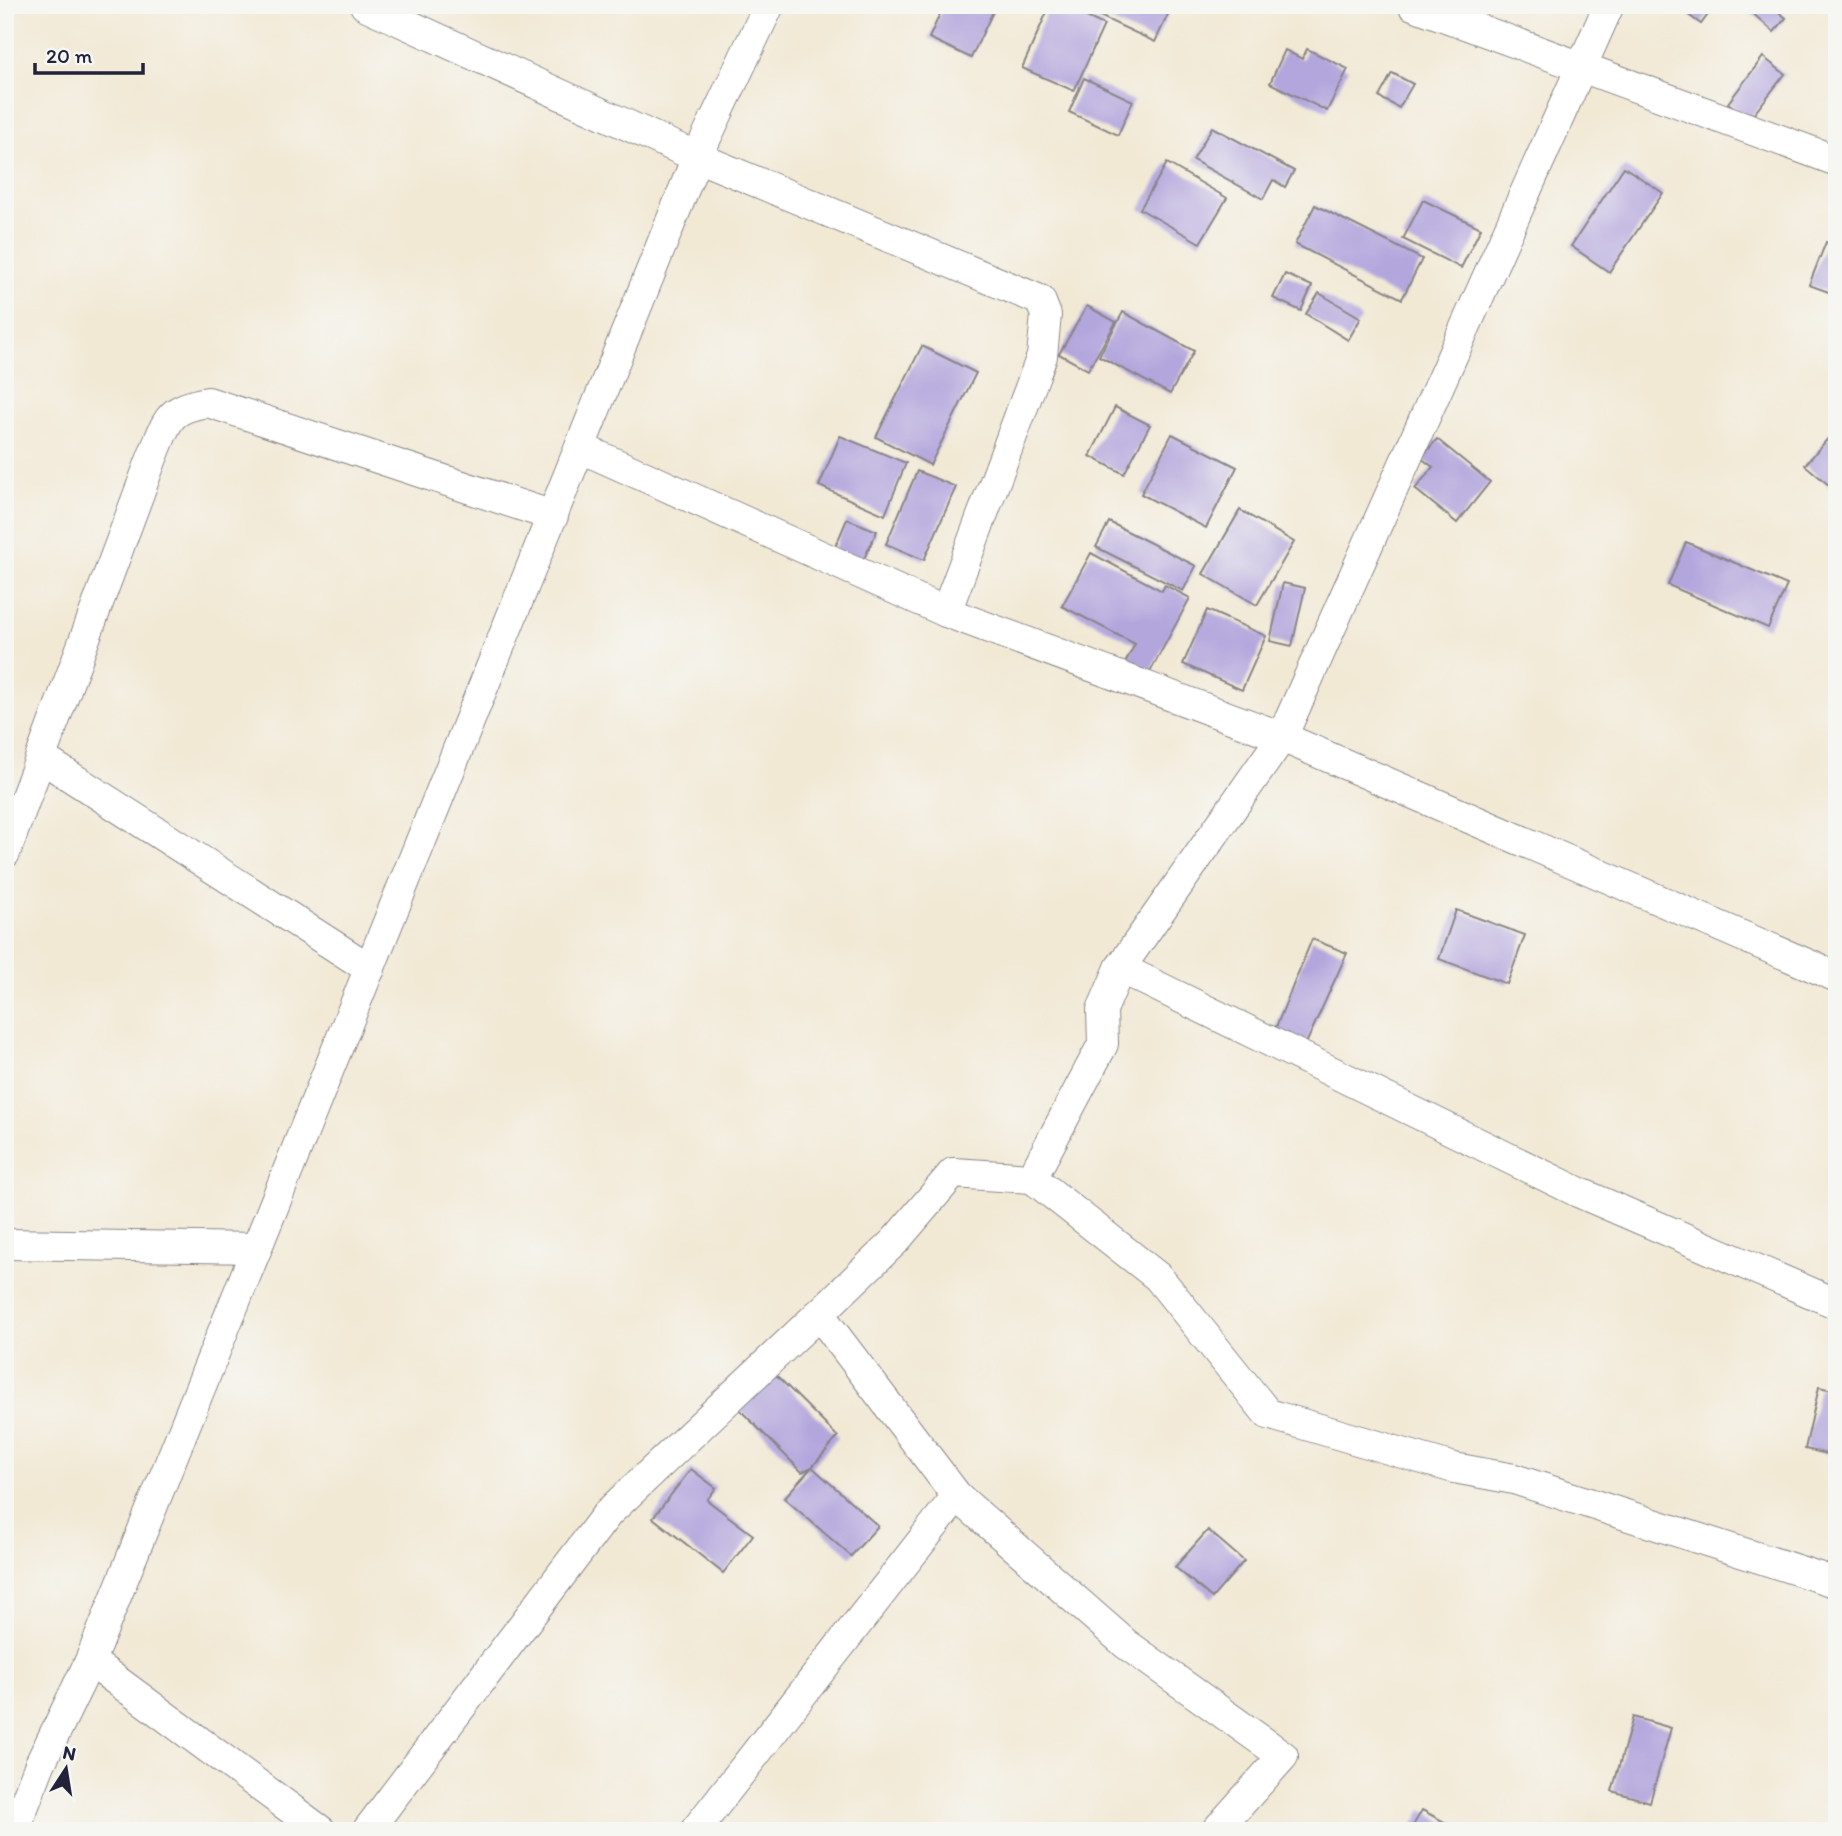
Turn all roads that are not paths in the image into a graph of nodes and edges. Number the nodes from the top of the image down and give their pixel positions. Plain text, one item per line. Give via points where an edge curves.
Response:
1 (365, 5) edge
2 (768, 5) edge
3 (1413, 5) edge
4 (1609, 5) edge
5 (1580, 66) junction
6 (1835, 156) edge
7 (697, 157) junction
8 (580, 448) junction
9 (553, 516) junction
10 (946, 611) junction
11 (1282, 737) junction
12 (43, 759) junction
13 (5, 853) edge
14 (1120, 968) junction
15 (370, 969) junction
16 (1837, 977) edge
17 (1032, 1178) junction
18 (5, 1244) edge
19 (257, 1248) junction
20 (1837, 1304) edge
21 (819, 1314) junction
22 (957, 1496) junction
23 (1837, 1583) edge
24 (90, 1661) junction
25 (14, 1831) edge
26 (321, 1831) edge
27 (366, 1831) edge
28 (695, 1831) edge
29 (1216, 1831) edge

1 - 7 street
2 - 7 street
3 - 5 street
4 - 5 street
5 - 6 street
5 - 11 street
7 - 8 street
7 - 10 street via 1040,300 1045,315 1042,356
8 - 9 street
8 - 10 street
9 - 12 street via 208,402 181,407 168,420 152,458
9 - 15 street
10 - 11 street
11 - 14 street
11 - 16 street
12 - 13 street
12 - 15 street
14 - 17 street via 1102,1010 1103,1044
14 - 20 street via 1578,1192
15 - 19 street
17 - 21 street via 953,1173 895,1241
17 - 23 street via 1158,1277 1268,1414 1454,1468 1514,1479
18 - 19 street
19 - 24 street
21 - 22 street
21 - 27 street via 608,1513
22 - 28 street
22 - 29 street via 1126,1644 1283,1756
24 - 25 street via 40,1764
24 - 26 street

